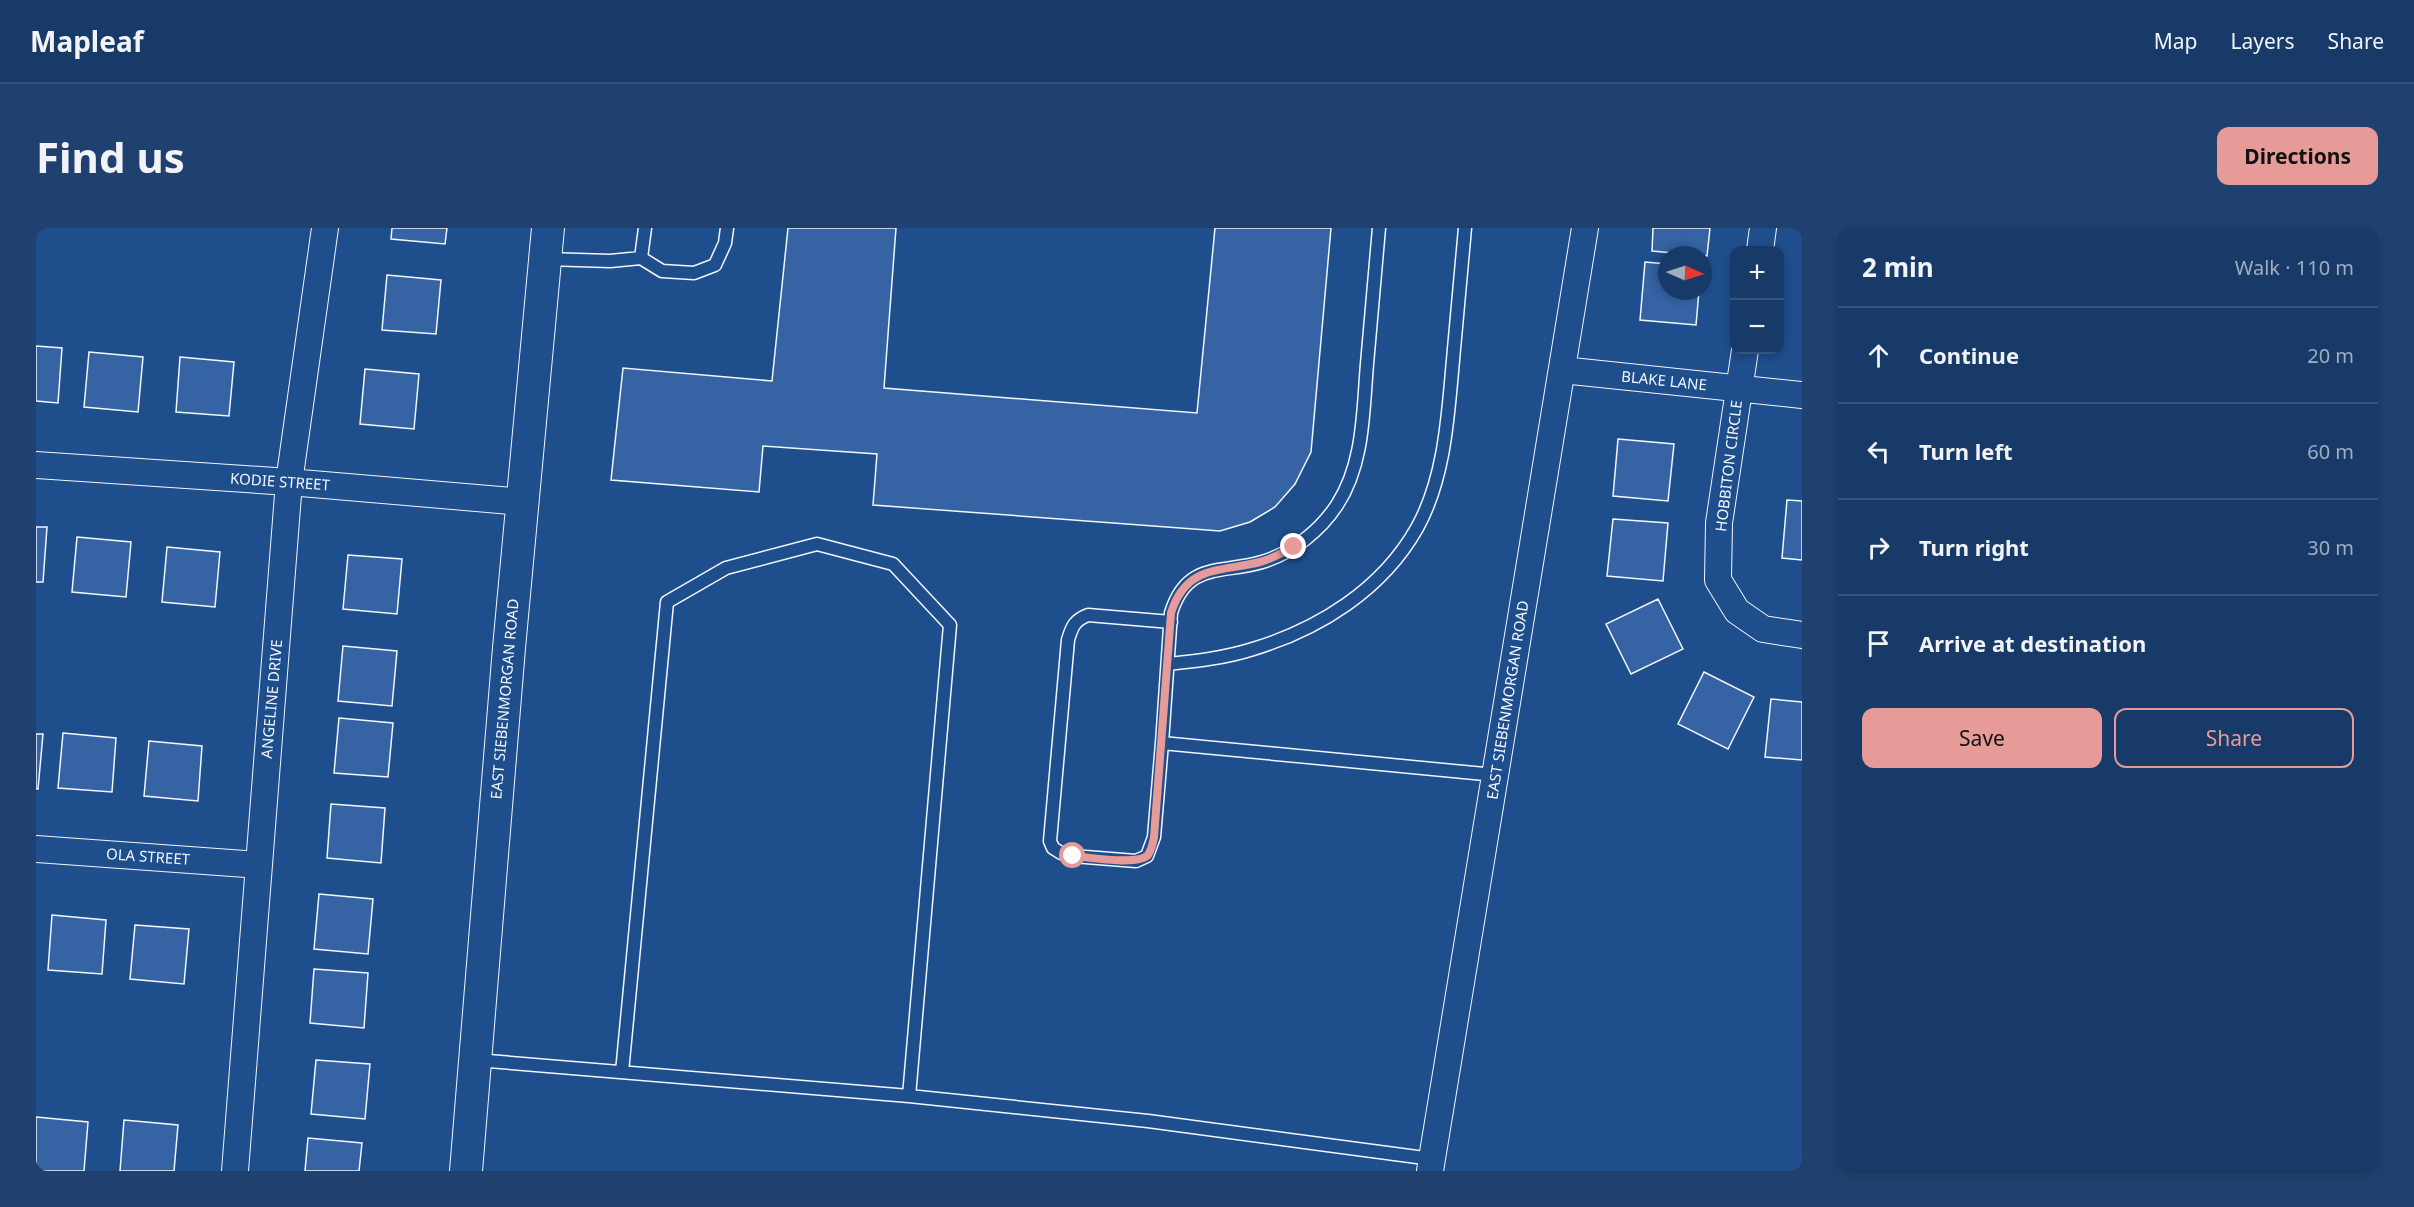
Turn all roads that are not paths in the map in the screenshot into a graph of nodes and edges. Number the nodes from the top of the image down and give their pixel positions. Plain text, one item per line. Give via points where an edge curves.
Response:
1 (325, 228) edge
2 (548, 228) edge
3 (645, 228) edge
4 (727, 228) edge
5 (1379, 228) edge
6 (1465, 228) edge
7 (1585, 228) edge
8 (1763, 228) edge
9 (1761, 246) edge
10 (641, 258) junction
11 (545, 259) junction
12 (1744, 354) edge
13 (1562, 370) junction
14 (1739, 389) junction
15 (1802, 395) edge
16 (36, 465) edge
17 (289, 482) junction
18 (523, 502) junction
19 (1171, 622) junction
20 (1802, 635) edge
21 (1167, 664) junction
22 (1162, 742) junction
23 (1495, 775) junction
24 (36, 849) edge
25 (259, 865) junction
26 (476, 1060) junction
27 (622, 1072) junction
28 (909, 1096) junction
29 (1431, 1165) edge
30 (235, 1171) edge
31 (466, 1171) edge

1 - 17 street, ANGELINE DRIVE
2 - 11 street, EAST SIEBENMORGAN ROAD
3 - 10 lane
4 - 10 lane via 715,265 694,273 662,271
5 - 19 lane via 1360,438 1346,491 1323,523 1294,547 1262,562 1217,568 1197,577 1175,601
6 - 21 lane via 1444,441 1429,499 1397,558 1353,600 1292,635 1252,650
7 - 13 street, EAST SIEBENMORGAN ROAD
8 - 9 street
10 - 11 lane
11 - 18 street, EAST SIEBENMORGAN ROAD
12 - 14 street, HOBBITON CIRCLE
13 - 14 street, BLAKE LANE
13 - 23 street, EAST SIEBENMORGAN ROAD
14 - 15 street, BLAKE LANE
14 - 20 street, HOBBITON CIRCLE via 1719,523 1719,580 1737,611 1763,630
16 - 17 street, KODIE STREET
17 - 18 street, KODIE STREET
17 - 25 street, ANGELINE DRIVE
18 - 26 street, EAST SIEBENMORGAN ROAD
19 - 21 lane
19 - 22 lane via 1088,615 1072,627 1050,840 1053,848 1073,856 1136,861 1147,856 1154,837
21 - 22 lane
22 - 23 lane
23 - 29 street, EAST SIEBENMORGAN ROAD
24 - 25 street, OLA STREET
25 - 30 street, ANGELINE DRIVE
26 - 27 lane
26 - 31 street, EAST SIEBENMORGAN ROAD
27 - 28 lane
27 - 28 lane via 667,602 726,568 816,544 893,564 950,625
28 - 29 lane via 1148,1121

